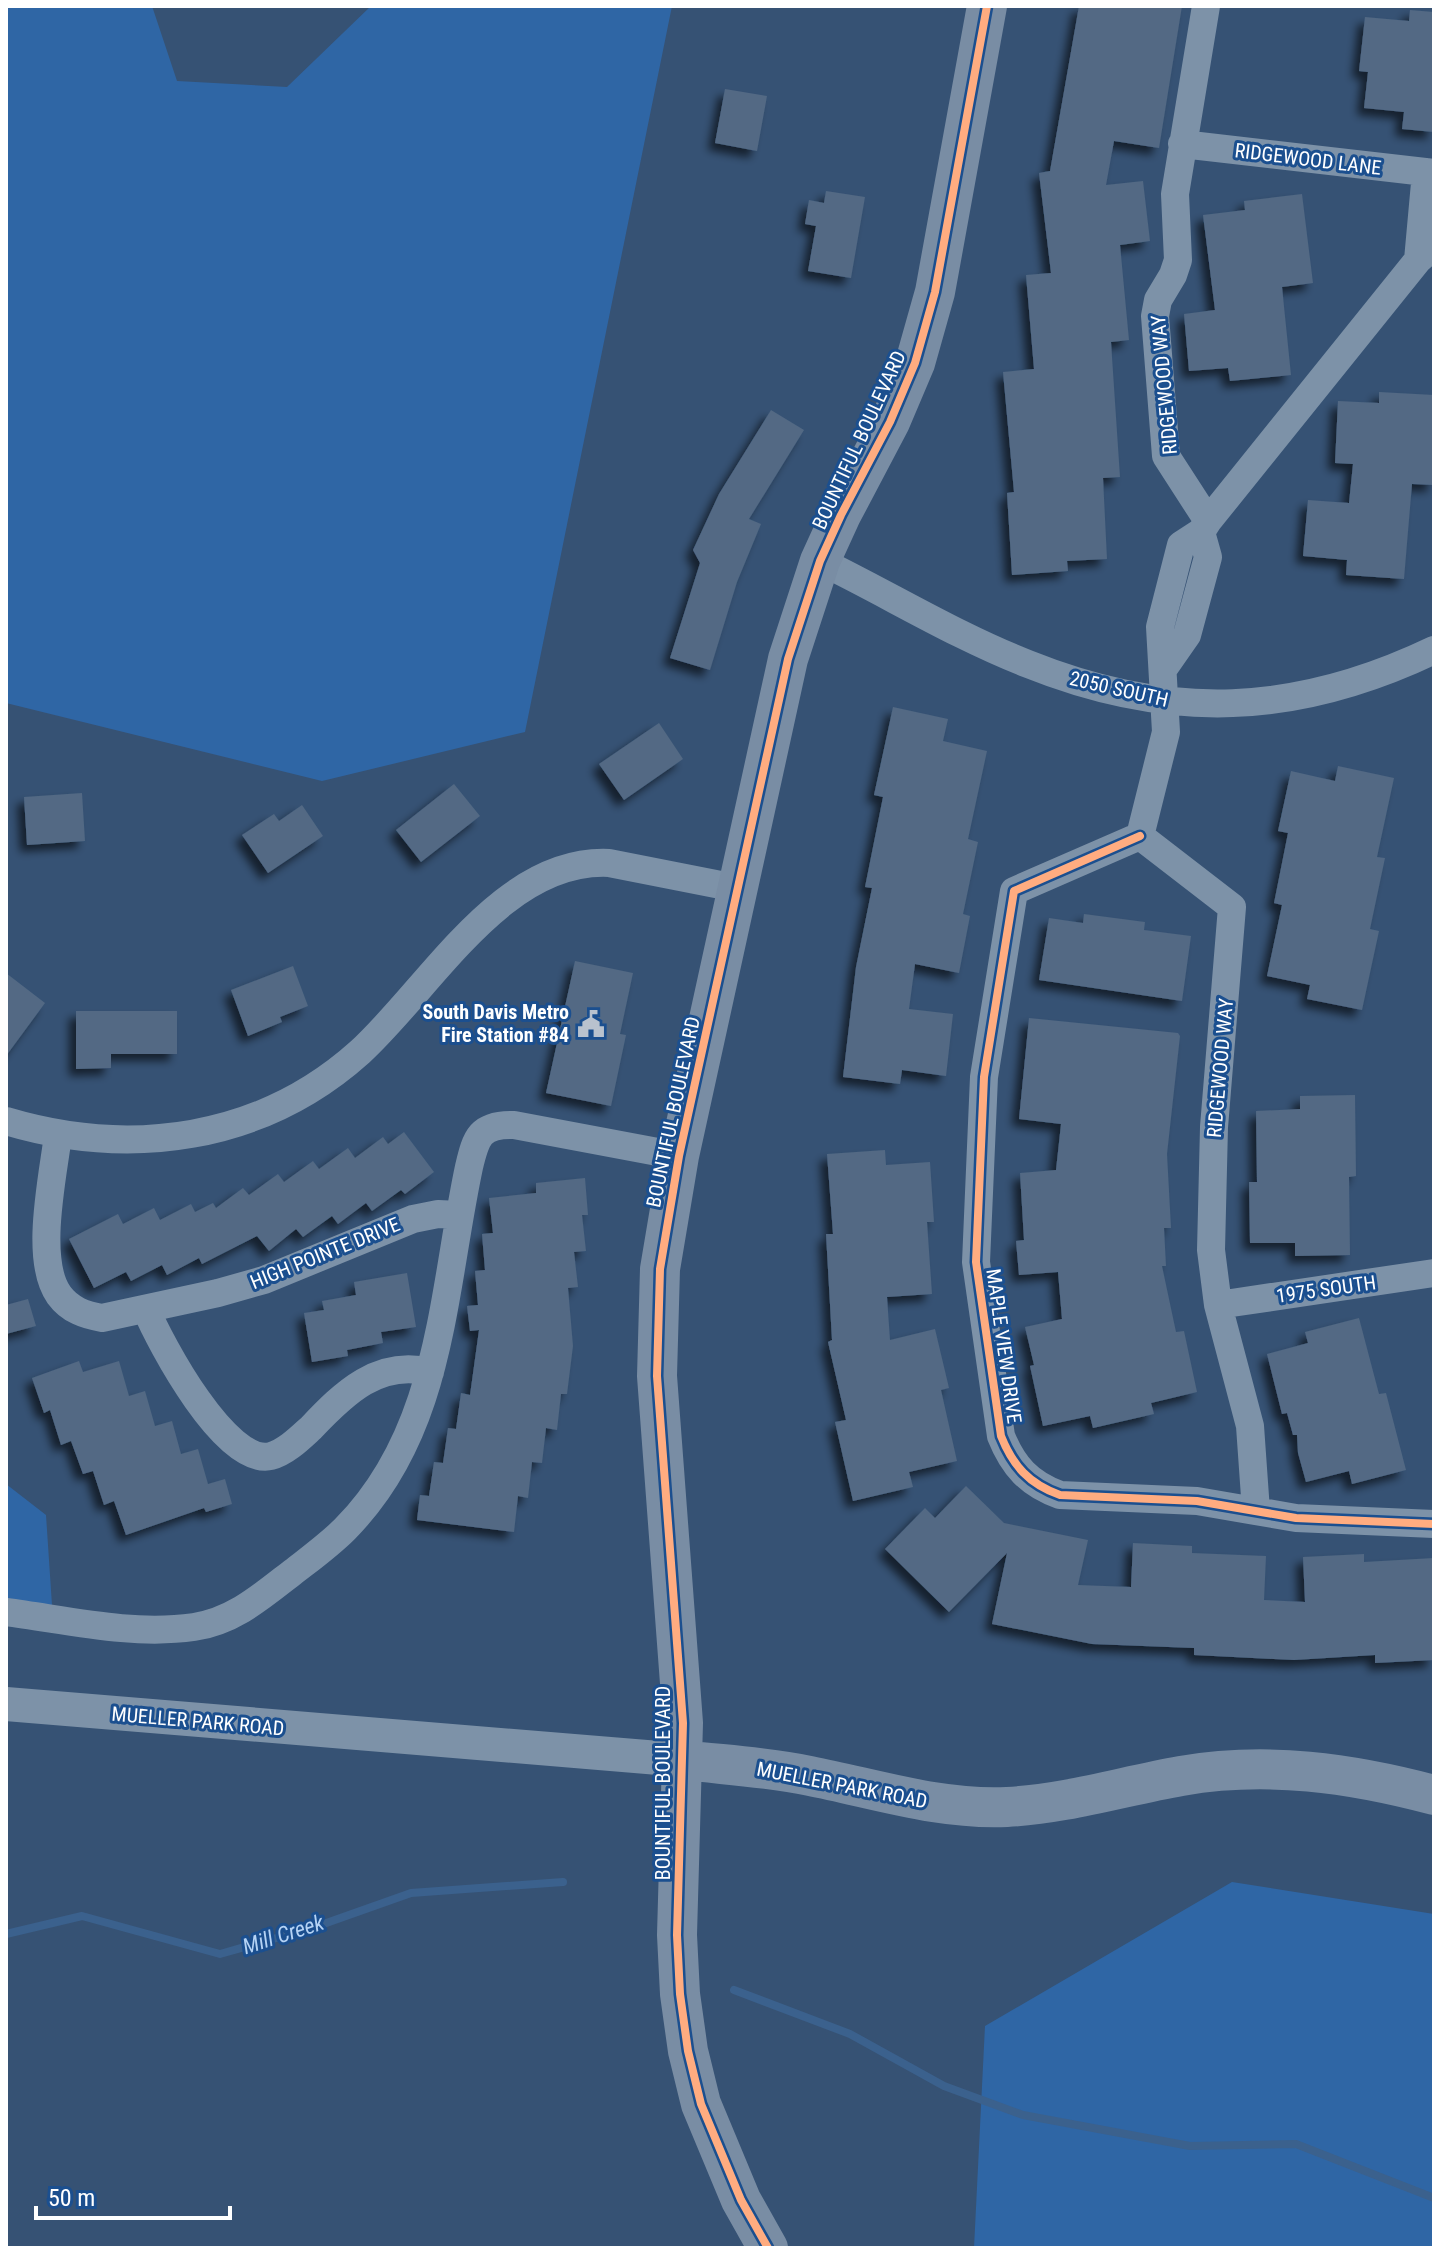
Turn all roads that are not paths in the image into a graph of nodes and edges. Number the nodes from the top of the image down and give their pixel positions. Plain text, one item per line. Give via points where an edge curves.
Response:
1 (987, 6) edge
2 (1206, 6) edge
3 (1182, 144) junction
4 (1430, 172) edge
5 (1426, 253) edge
6 (1204, 527) junction
7 (820, 561) junction
8 (1434, 650) edge
9 (1165, 702) junction
10 (1140, 836) junction
11 (736, 888) junction
12 (6, 1121) edge
13 (58, 1135) junction
14 (679, 1156) junction
15 (459, 1215) junction
16 (1434, 1273) edge
17 (1218, 1305) junction
18 (146, 1309) junction
19 (430, 1372) junction
20 (1256, 1511) junction
21 (1434, 1524) edge
22 (6, 1612) edge
23 (6, 1704) edge
24 (683, 1760) junction
25 (1434, 1795) edge
26 (768, 2248) edge

1 - 7 main road, BOUNTIFUL BOULEVARD via 935,292 915,363
2 - 3 street, RIDGEWOOD WAY
3 - 4 street, RIDGEWOOD LANE
3 - 6 street, RIDGEWOOD WAY via 1175,194 1178,260 1155,316 1166,456
4 - 5 street
5 - 6 street
6 - 9 street via 1181,545 1160,627
7 - 9 street, 2050 SOUTH via 1026,664 1096,688
7 - 11 main road, BOUNTIFUL BOULEVARD via 788,659
8 - 9 street, 2050 SOUTH via 1346,686 1296,697 1247,704
9 - 10 street via 1166,732
10 - 17 street, RIDGEWOOD WAY via 1232,907 1211,1193
10 - 20 street, MAPLE VIEW DRIVE via 1014,891 984,1077 976,1262 1001,1436 1017,1467 1043,1489 1060,1495 1197,1501
11 - 13 street via 622,864 568,867 517,890 495,908 359,1053 305,1092 237,1123 182,1136 120,1141
11 - 14 main road, BOUNTIFUL BOULEVARD
12 - 13 street
13 - 18 street, HIGH POINTE DRIVE via 47,1234 58,1293 85,1315 102,1318
14 - 15 street via 497,1125 475,1142
14 - 24 main road, BOUNTIFUL BOULEVARD via 660,1269 657,1376
15 - 18 street, HIGH POINTE DRIVE via 413,1219 264,1280
15 - 19 street via 443,1326
16 - 17 street, 1975 SOUTH
17 - 20 street, RIDGEWOOD WAY via 1250,1426
18 - 19 street via 170,1361 211,1418 240,1444 264,1456 291,1445 335,1403 375,1377 403,1367
19 - 22 street via 400,1455 367,1504 319,1551 235,1614 196,1627 159,1630
20 - 21 street, MAPLE VIEW DRIVE via 1296,1518
23 - 24 street, MUELLER PARK ROAD
24 - 25 main road, MUELLER PARK ROAD via 808,1775 916,1801 962,1806 1009,1807 1184,1775 1278,1768 1330,1772
24 - 26 main road, BOUNTIFUL BOULEVARD via 677,1935 688,2051 701,2104 741,2200

